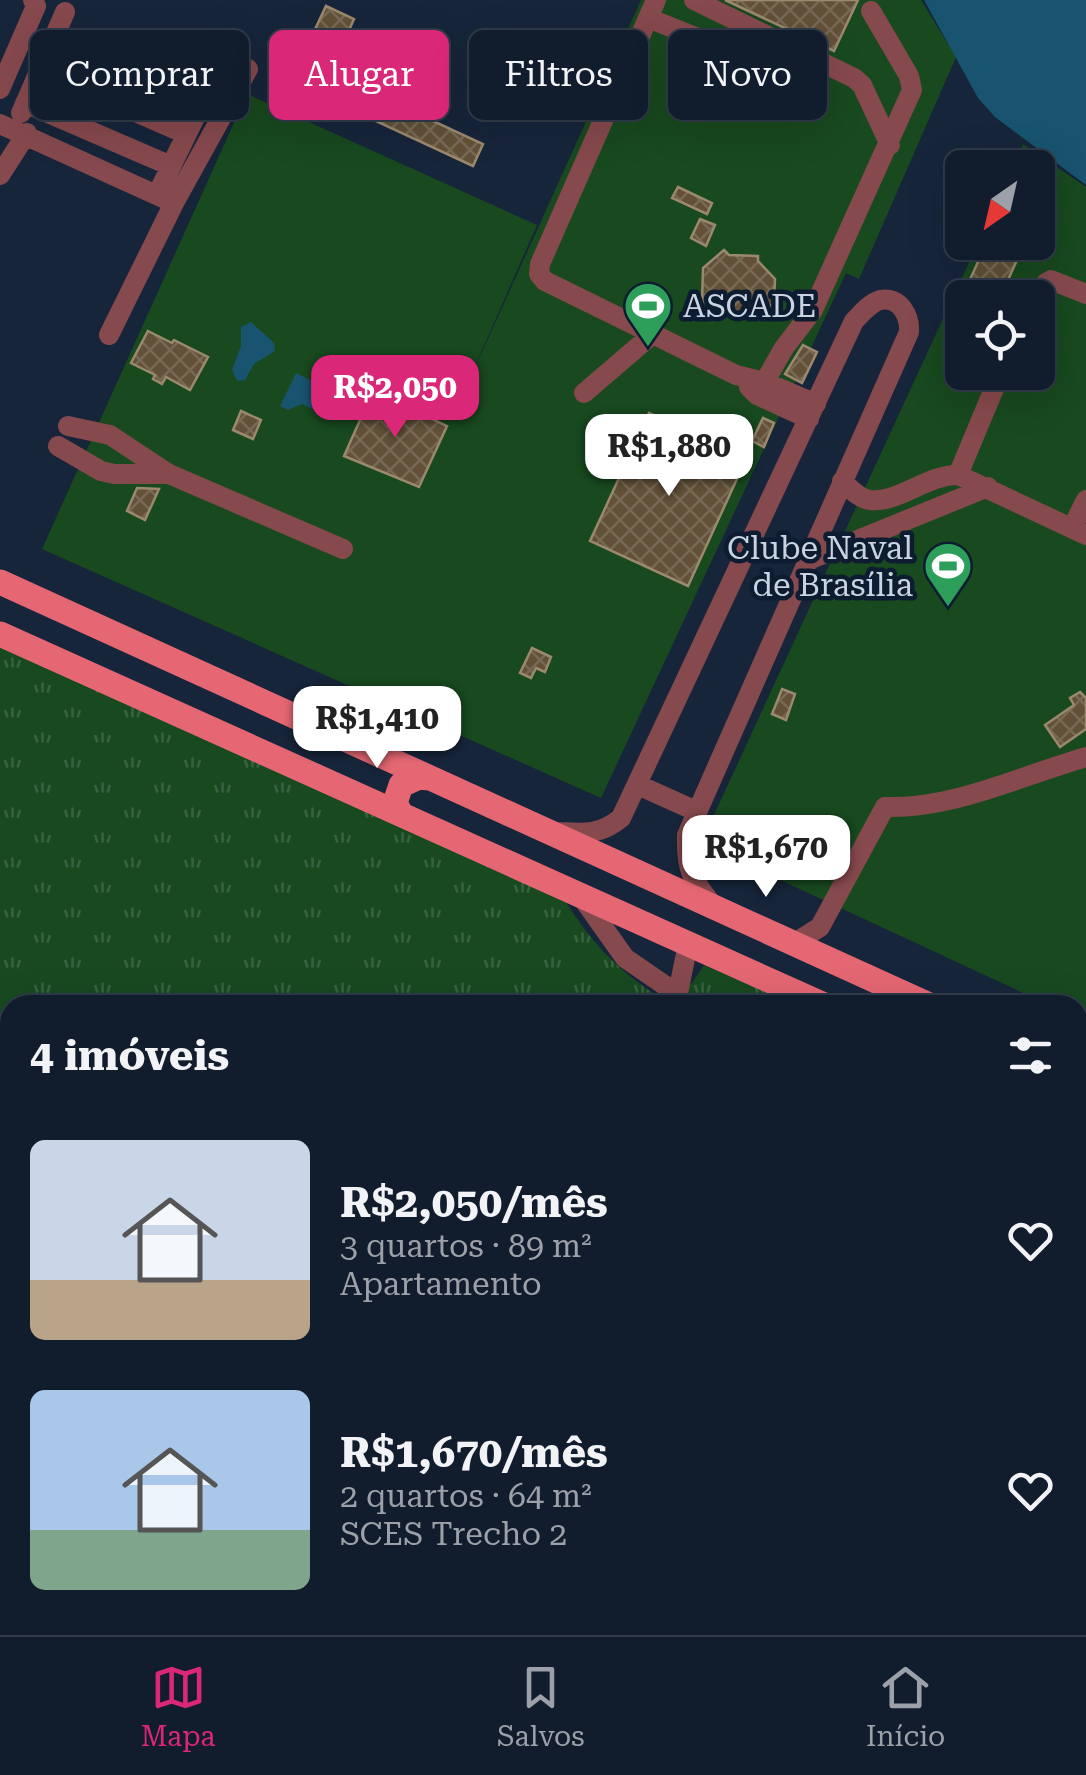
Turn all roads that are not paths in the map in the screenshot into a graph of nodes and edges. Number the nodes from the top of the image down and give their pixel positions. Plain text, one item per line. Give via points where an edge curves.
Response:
1 (33, 0) edge
2 (694, 0) edge
3 (652, 9) edge
4 (871, 10) dead end
5 (65, 12) dead end
6 (57, 30) edge
7 (694, 30) edge
8 (756, 30) edge
9 (827, 65) edge
10 (0, 89) edge
11 (30, 94) edge
12 (26, 103) junction
13 (154, 120) edge
14 (193, 120) edge
15 (216, 120) edge
16 (14, 129) edge
17 (186, 134) junction
18 (890, 144) junction
19 (171, 166) junction
20 (0, 175) edge
21 (166, 199) junction
22 (1055, 282) edge
23 (1086, 294) edge
24 (654, 333) junction
25 (109, 336) dead end
26 (761, 388) junction
27 (993, 390) edge
28 (584, 393) dead end
29 (813, 412) junction
30 (68, 426) dead end
31 (58, 446) dead end
32 (168, 474) junction
33 (958, 475) junction
34 (842, 482) junction
35 (920, 484) junction
36 (988, 487) junction
37 (872, 500) junction
38 (1086, 500) edge
39 (932, 508) junction
40 (1079, 532) edge
41 (863, 537) junction
42 (342, 550) dead end
43 (806, 561) junction
44 (0, 582) edge
45 (0, 634) edge
46 (1086, 757) edge
47 (430, 778) junction
48 (638, 785) junction
49 (696, 811) junction
50 (401, 814) junction
51 (548, 831) junction
52 (581, 896) junction
53 (715, 907) junction
54 (820, 927) junction
55 (688, 944) junction
56 (795, 944) junction
57 (822, 956) junction
58 (671, 995) edge
59 (677, 995) edge
60 (802, 995) edge
61 (907, 995) edge

1 - 10 street
2 - 8 street
3 - 7 street
3 - 24 street via 539,274
4 - 18 street via 912,83
5 - 6 street
9 - 18 street via 862,85
11 - 12 street
12 - 16 street
12 - 19 street
13 - 17 street
14 - 17 street
15 - 21 street
16 - 20 street
16 - 21 street
17 - 19 street
18 - 26 street via 813,310
19 - 21 street
21 - 25 street
22 - 23 street
24 - 26 street
24 - 28 street
26 - 29 street
27 - 33 street
29 - 34 street via 854,321 880,300 902,307 909,332
29 - 48 street
30 - 32 street via 110,435
31 - 32 street via 102,471
32 - 42 street
33 - 35 street
33 - 36 street
34 - 37 street
34 - 43 street
35 - 37 street
35 - 39 street
36 - 39 street
36 - 40 street
37 - 41 street
38 - 40 street
39 - 41 street
41 - 43 street
43 - 49 street
44 - 47 main road
45 - 50 main road
46 - 54 street via 945,802 885,807
47 - 50 main road via 401,785 395,803
47 - 51 main road
48 - 49 street
48 - 51 street via 621,818 605,831
49 - 53 street via 686,859
50 - 52 main road
51 - 53 main road
52 - 55 main road
52 - 58 street via 625,958
53 - 56 main road
54 - 56 street
54 - 57 street
55 - 59 street
55 - 60 main road
56 - 57 main road
57 - 61 main road

